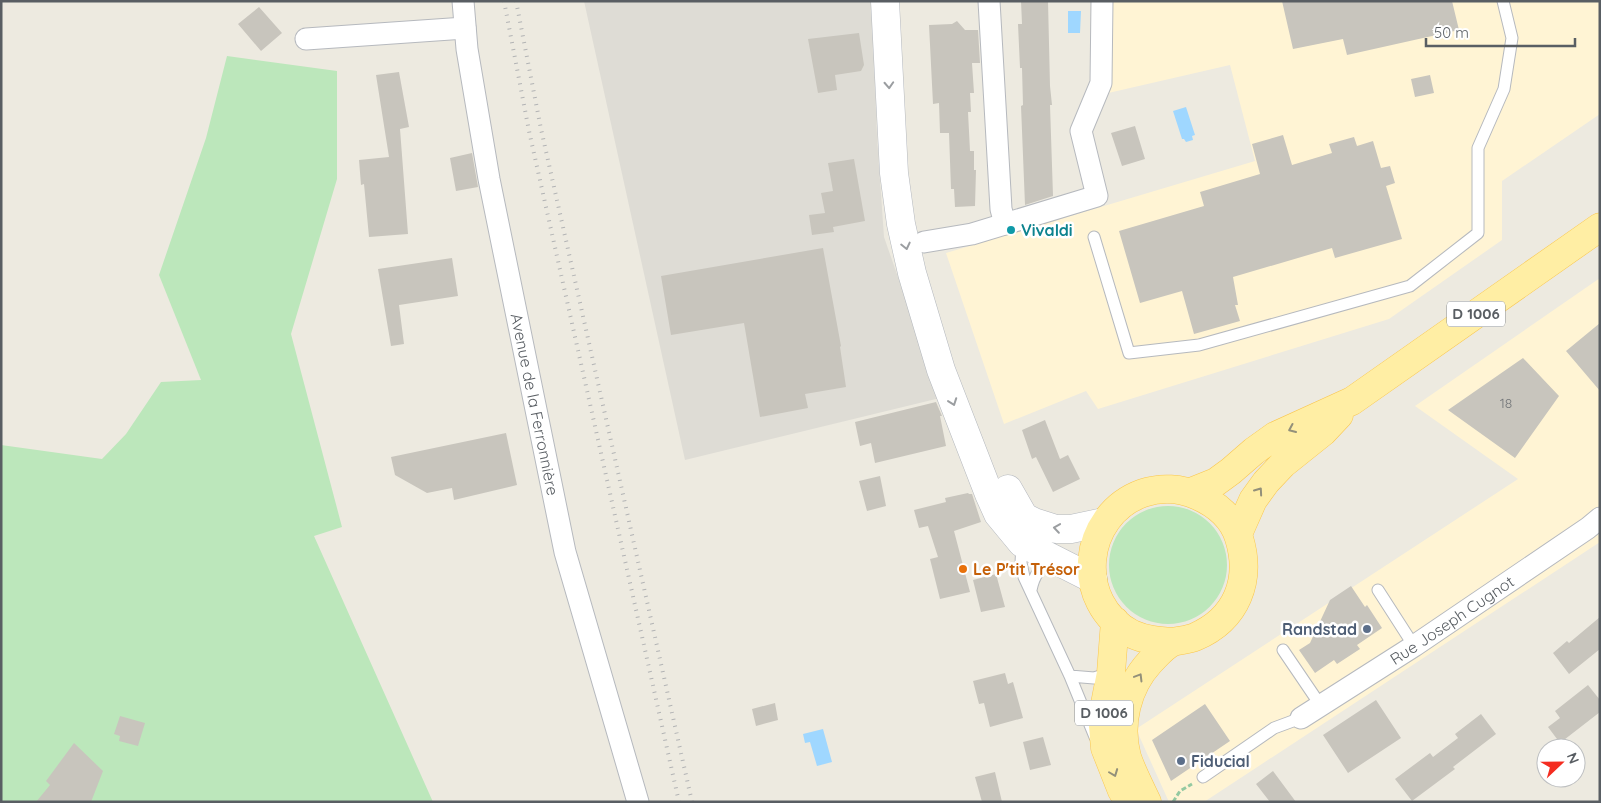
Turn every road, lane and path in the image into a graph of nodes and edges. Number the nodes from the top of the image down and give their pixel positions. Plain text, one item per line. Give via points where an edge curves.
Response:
1 (463, 1) edge
2 (885, 1) edge
3 (902, 1) edge
4 (989, 1) edge
5 (1102, 1) edge
6 (1503, 1) edge
7 (465, 28) junction
8 (306, 39) dead end
9 (1005, 224) junction
10 (1600, 227) edge
11 (1094, 237) dead end
12 (924, 242) junction
13 (1352, 401) junction
14 (1191, 492) junction
15 (1600, 518) edge
16 (1104, 522) junction
17 (1238, 534) junction
18 (1022, 543) junction
19 (1054, 558) junction
20 (1093, 579) junction
21 (1031, 590) junction
22 (1378, 590) dead end
23 (1115, 621) junction
24 (1173, 642) junction
25 (1414, 646) junction
26 (1283, 650) dead end
27 (1111, 673) junction
28 (1070, 676) junction
29 (1321, 706) junction
30 (1301, 718) joint
31 (1105, 748) junction
32 (1203, 777) joint
33 (638, 802) edge
34 (1148, 802) edge

1 - 7 street, Avenue de la Ferronnière
2 -> 18 main road via 894,173 912,273 941,370 989,494 998,514
3 - 12 main road via 912,172
4 - 9 street via 1001,209
5 - 9 street via 1101,83 1081,131 1097,196
6 - 11 lane via 1512,38 1504,89 1478,148 1478,233 1410,286 1199,345 1129,353
7 - 8 street
7 - 33 street, Avenue de la Ferronnière via 489,179 565,552
9 - 12 street via 972,234
10 - 13 main road, D 1006
16 -> 12 main road via 1056,529 1024,517 1014,503 959,364
13 -> 14 main road, D 1006 via 1275,436 1216,482
17 -> 13 main road, D 1006 via 1253,500 1266,482 1323,432
14 - 16 main road via 1152,490 1134,497
14 - 17 main road via 1211,502 1227,516
15 - 25 street, Rue Joseph Cugnot
16 - 20 main road via 1092,559
17 - 24 main road via 1244,555 1244,576 1228,614 1212,629 1193,638
18 - 19 main road
18 - 21 lane via 1021,563
19 - 20 main road
19 - 21 lane via 1039,569
20 - 23 main road via 1100,602
21 - 28 lane
22 - 25 lane
23 - 24 main road via 1132,634 1152,641
23 - 27 main road, D 1006
34 -> 24 main road, D 1006 via 1128,757 1124,716 1129,697 1145,668
25 - 29 street, Rue Joseph Cugnot
26 - 29 lane
27 - 28 lane via 1094,678
27 - 31 main road, D 1006 via 1104,709
28 - 31 lane via 1097,741
29 - 30 street, Rue Joseph Cugnot
30 - 32 lane via 1274,728
31 -> 34 main road, D 1006 via 1115,776
32 - 34 path via 1180,791

